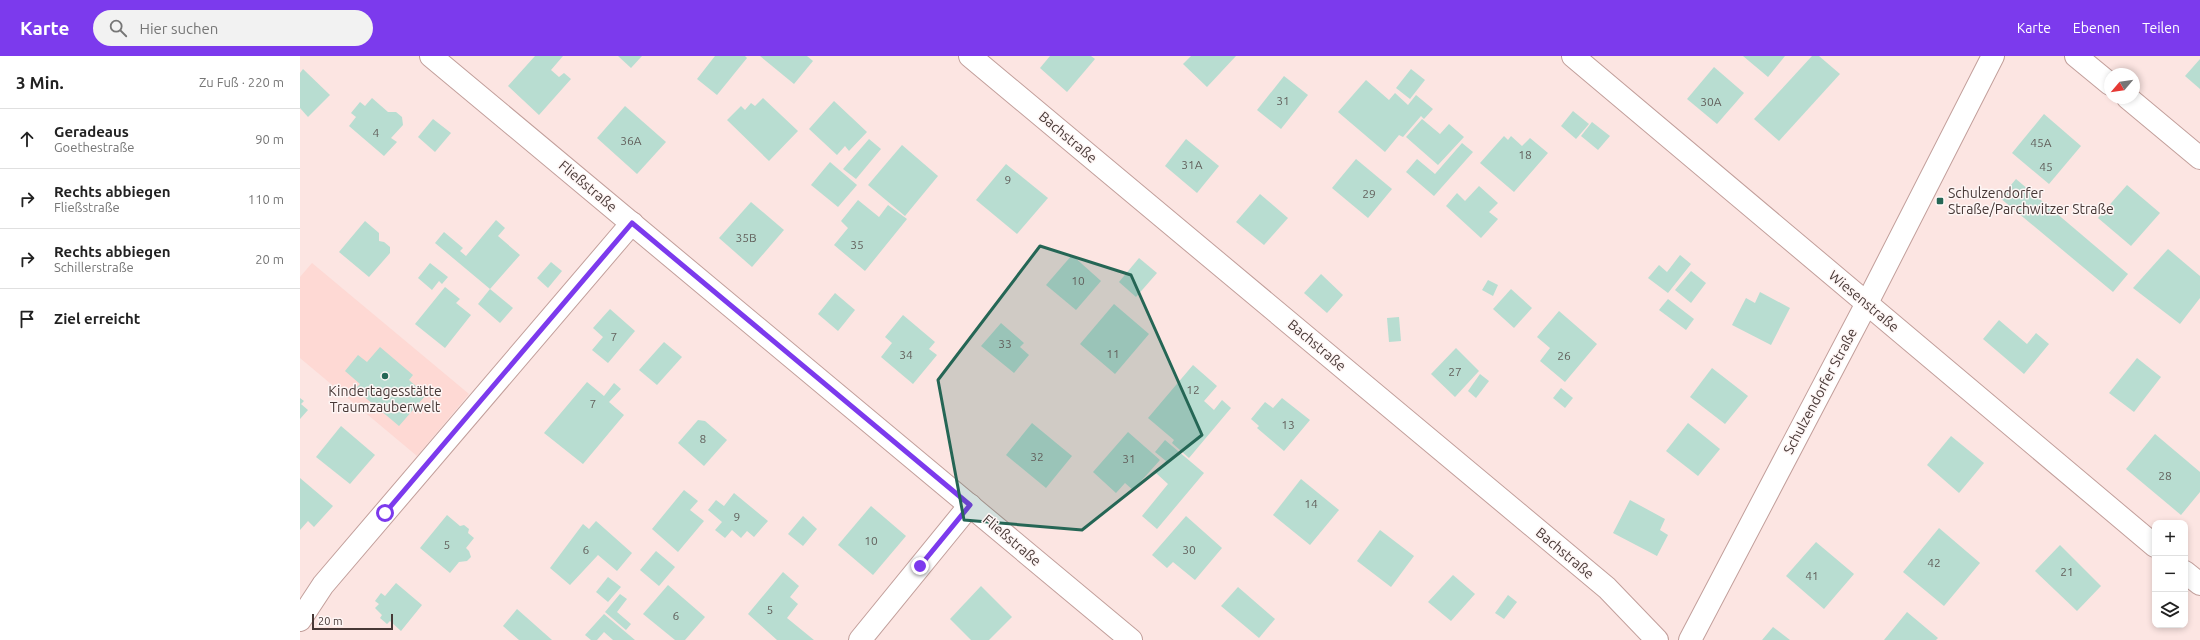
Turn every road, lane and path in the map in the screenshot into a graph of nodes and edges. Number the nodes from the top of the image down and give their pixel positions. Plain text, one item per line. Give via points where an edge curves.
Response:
1 (432, 56) edge
2 (970, 56) edge
3 (1573, 56) edge
4 (1993, 56) edge
5 (2076, 56) edge
6 (2104, 79) edge
7 (2135, 104) edge
8 (2200, 158) edge
9 (632, 223) junction
10 (1867, 303) junction
11 (970, 505) junction
12 (2152, 543) edge
13 (2188, 574) edge
14 (2200, 584) edge
15 (300, 620) edge
16 (860, 640) edge
17 (1131, 640) edge
18 (1657, 640) edge
19 (1690, 640) edge

1 - 9 street, Fließstraße
2 - 18 street, Bachstraße via 1607,588
3 - 10 street, Wiesenstraße
4 - 10 street, Schulzendorfer Straße
5 - 6 street
7 - 8 street
9 - 11 street, Fließstraße
9 - 15 street via 328,579
10 - 12 street, Wiesenstraße
10 - 19 street, Schulzendorfer Straße
11 - 16 street
11 - 17 street, Fließstraße
13 - 14 street

